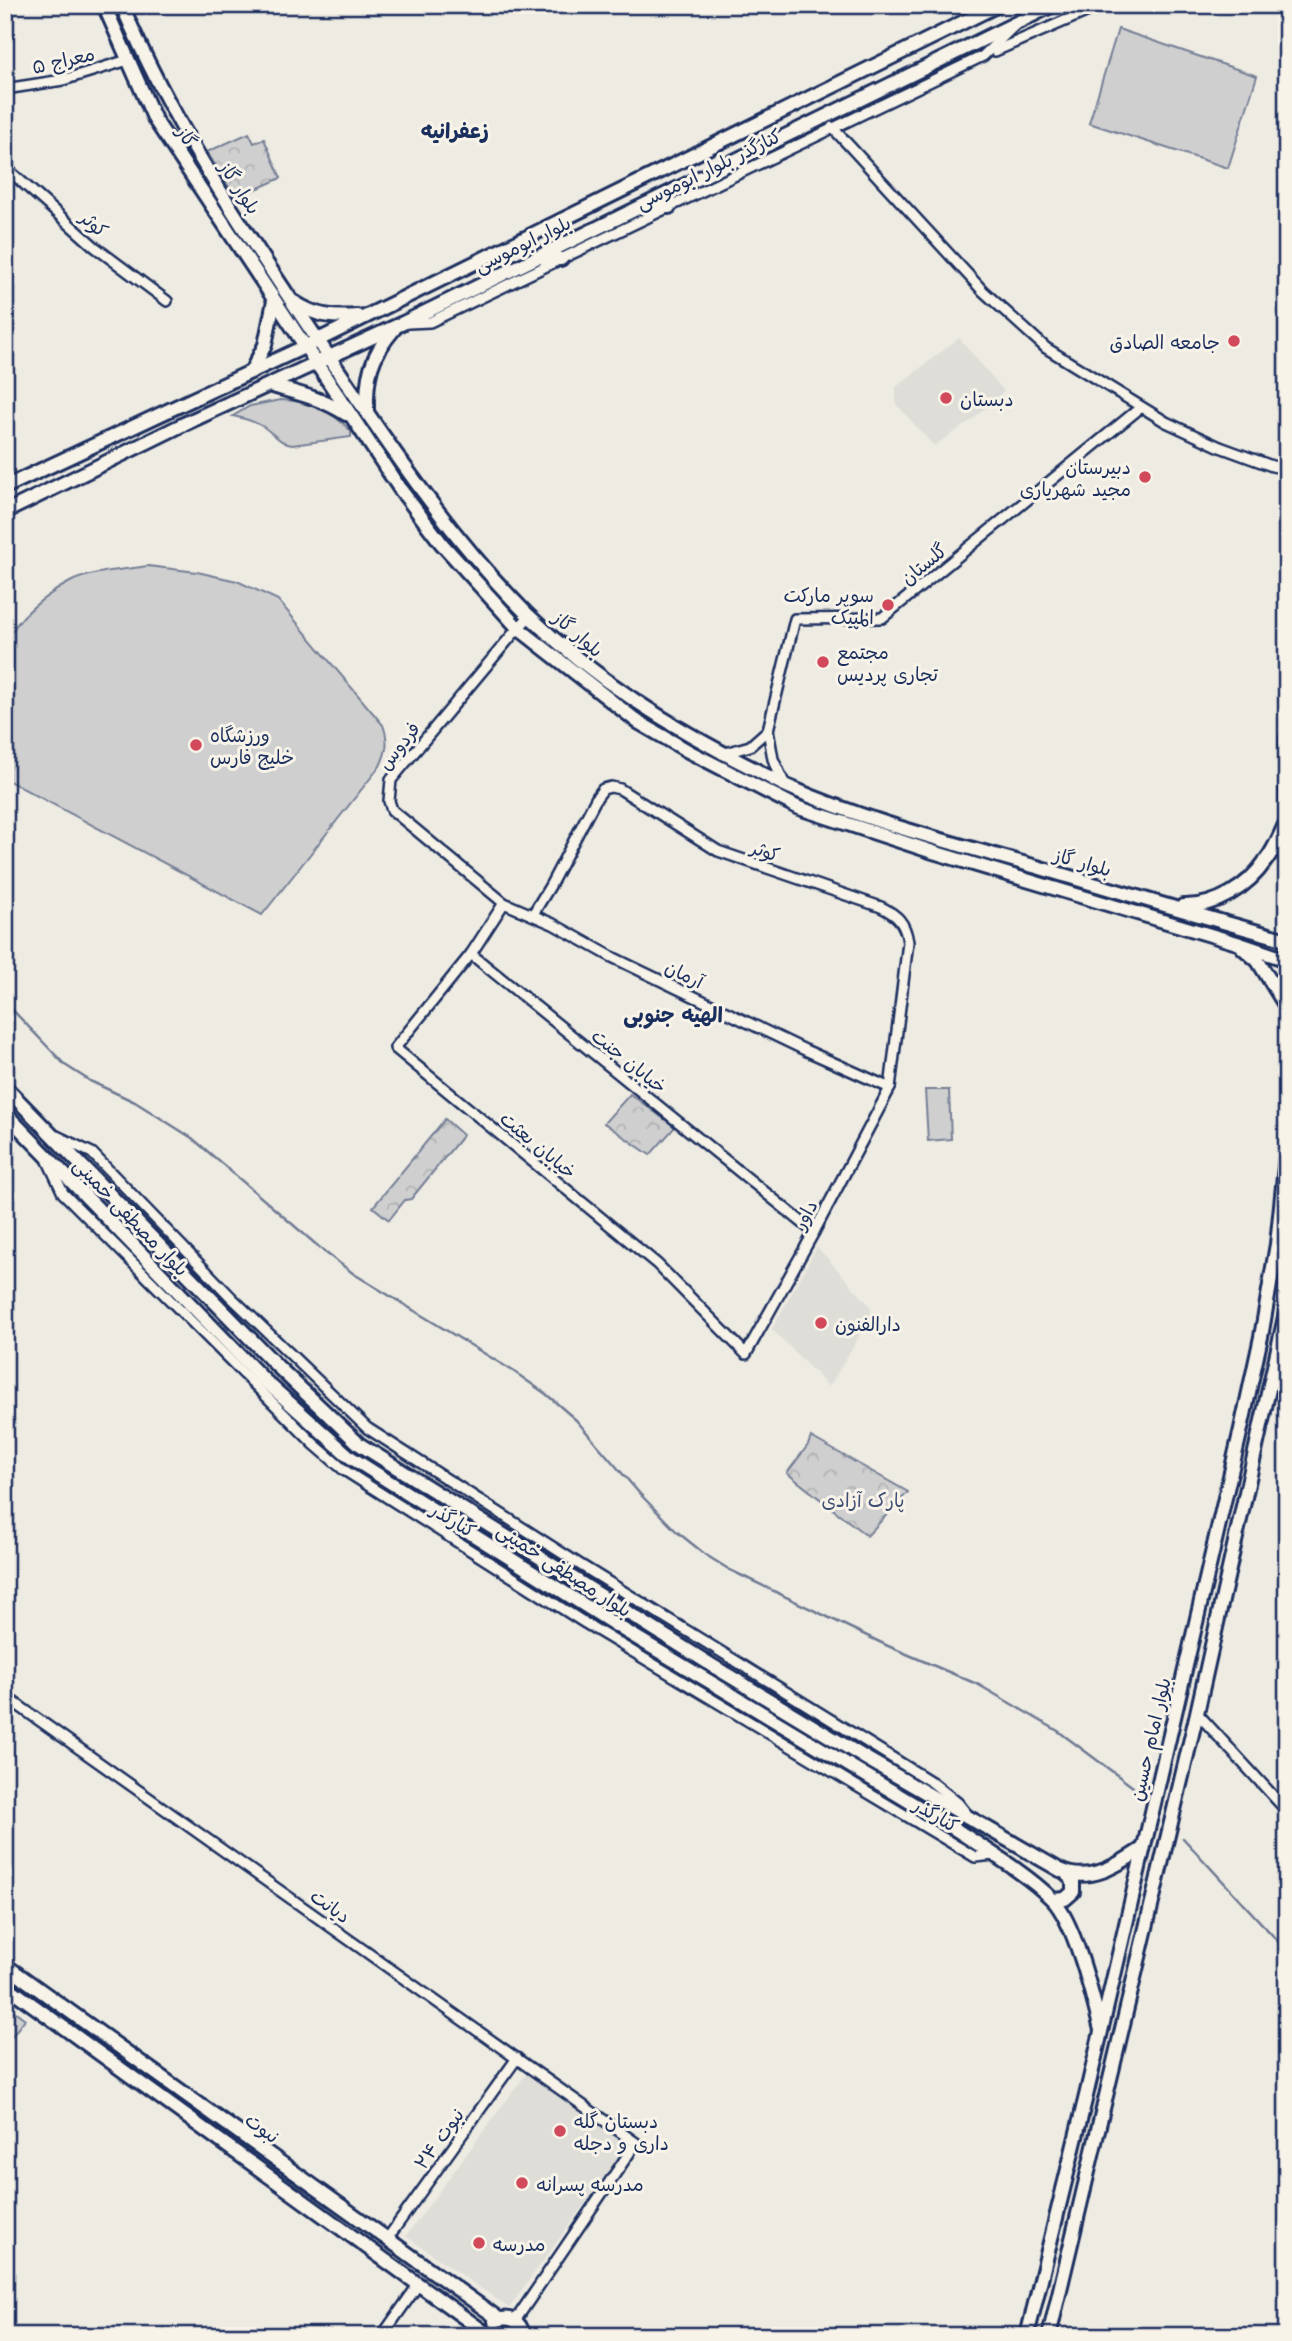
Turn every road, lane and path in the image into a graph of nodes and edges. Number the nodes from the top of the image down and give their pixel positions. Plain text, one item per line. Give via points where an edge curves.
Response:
1 (104, 5) edge
2 (122, 5) edge
3 (998, 5) edge
4 (1053, 5) edge
5 (1102, 5) edge
6 (1017, 23) junction
7 (983, 56) junction
8 (128, 60) junction
9 (5, 89) edge
10 (832, 127) junction
11 (5, 167) edge
12 (639, 207) junction
13 (669, 207) junction
14 (536, 257) junction
15 (561, 259) junction
16 (290, 300) junction
17 (167, 301) dead end
18 (274, 301) junction
19 (364, 316) junction
20 (400, 324) junction
21 (318, 340) junction
22 (304, 347) junction
23 (330, 358) junction
24 (316, 364) junction
25 (252, 370) junction
26 (269, 384) junction
27 (1140, 408) junction
28 (367, 412) junction
29 (351, 417) junction
30 (1287, 469) edge
31 (5, 488) edge
32 (5, 512) edge
33 (530, 616) junction
34 (518, 628) junction
35 (768, 730) junction
36 (1287, 738) edge
37 (722, 754) junction
38 (786, 786) junction
39 (1287, 821) edge
40 (1287, 826) edge
41 (505, 903) junction
42 (1168, 906) junction
43 (533, 914) junction
44 (1287, 940) edge
45 (1237, 943) junction
46 (471, 954) junction
47 (1287, 960) edge
48 (1287, 1008) edge
49 (5, 1087) edge
50 (890, 1088) junction
51 (5, 1113) edge
52 (1287, 1147) edge
53 (814, 1232) junction
54 (1287, 1308) edge
55 (746, 1354) joint
56 (5, 1696) edge
57 (1197, 1713) junction
58 (1287, 1811) edge
59 (1142, 1849) junction
60 (1067, 1874) junction
61 (1053, 1900) junction
62 (5, 1965) edge
63 (5, 1985) edge
64 (1101, 2030) junction
65 (114, 2043) junction
66 (104, 2055) junction
67 (517, 2058) junction
68 (306, 2181) junction
69 (295, 2196) junction
70 (387, 2239) junction
71 (418, 2286) junction
72 (499, 2319) junction
73 (515, 2320) junction
74 (487, 2335) edge
75 (382, 2336) edge
76 (523, 2336) edge
77 (1027, 2336) edge
78 (1049, 2336) edge

1 - 8 main road, گاز
2 - 16 main road, بلوار گاز via 196,153
3 - 19 main road, بلوار ابوموسی
4 - 6 main road, بلوار ابوموسی
5 - 7 street
6 - 7 street, کنارگذر بلوار ابوموسی
6 - 12 main road, بلوار ابوموسی
7 - 10 street, کنارگذر بلوار ابوموسی
8 - 9 street, معراج ۵ via 63,80
8 - 18 main road, گاز via 155,120
10 - 13 street, کنارگذر بلوار ابوموسی
10 - 27 street via 1006,313 1046,348
11 - 17 street, کوثر via 95,247
12 - 13 main road
12 - 14 main road, بلوار ابوموسی
13 - 15 street, کنارگذر بلوار ابوموسی
14 - 15 main road
14 - 20 main road, بلوار ابوموسی
15 - 20 street, کنارگذر بلوار ابوموسی via 430,323
16 - 19 main road via 323,316
16 - 21 main road, بلوار گاز
18 - 22 main road, گاز
18 - 25 main road via 265,345
19 - 21 main road, بلوار ابوموسی
20 - 23 main road, بلوار ابوموسی
20 - 28 main road via 383,342 371,366
21 - 22 main road, بلوار ابوموسی
21 - 23 main road, بلوار گاز
22 - 24 main road, بلوار گاز
22 - 25 main road, بلوار ابوموسی
23 - 24 main road, بلوار ابوموسی
23 - 28 main road, بلوار گاز
24 - 26 main road, بلوار ابوموسی
24 - 29 main road, بلوار گاز
25 - 31 main road, بلوار ابوموسی
26 - 29 main road via 331,404
26 - 32 main road, بلوار ابوموسی
27 - 30 street via 1220,447
27 - 35 street, گلستان via 882,618 795,619
28 - 33 main road, بلوار گاز via 449,528
29 - 34 main road, بلوار گاز via 425,524
33 - 34 street
33 - 37 main road, بلوار گاز via 637,704
34 - 41 street, فردوس via 391,779 388,789 398,817
34 - 45 main road, بلوار گاز via 638,722 799,808
35 - 37 street via 750,746
35 - 38 street, گلستان via 773,759
36 - 39 main road
37 - 38 main road, بلوار گاز
38 - 42 main road, بلوار گاز via 896,825
39 - 40 main road
39 - 42 main road via 1266,861 1242,885 1219,901
41 - 43 street, آرمان
41 - 46 street
42 - 44 main road, بلوار گاز
43 - 50 street, آرمان via 845,1070
43 - 50 street, کوثر via 597,797 611,787 718,851 880,906 898,916 908,942
45 - 47 main road, بلوار گاز
45 - 48 main road via 1258,961
46 - 53 street, خیابان جنت
46 - 55 street, خیابان بعثت via 395,1048 657,1264
49 - 60 main road, بلوار مصطفی خمینی via 359,1444 713,1666
50 - 53 street, داور
51 - 61 main road, بلوار مصطفی خمینی via 264,1380 350,1458 995,1855
52 - 59 main road, بلوار امام حسین via 1261,1337
53 - 55 street, داور
54 - 57 main road, بلوار امام حسین
56 - 67 street, دیانت
57 - 58 street
57 - 78 main road, بلوار امام حسین
59 - 60 main road via 1098,1873
59 - 64 main road, بلوار امام حسین
60 - 61 main road via 1073,1892 1065,1899
61 - 64 main road, بلوار مصطفی خمینی via 1090,1983
62 - 65 main road, نبوت
63 - 66 main road, نبوت
64 - 77 main road, بلوار امام حسین
65 - 66 main road
65 - 68 main road, نبوت
66 - 69 main road, نبوت
67 - 70 street, نبوت ۲۴
67 - 73 street, دیانت via 636,2143
68 - 69 main road
68 - 70 main road, نبوت
69 - 71 main road, نبوت
70 - 72 main road, نبوت
71 - 74 main road, نبوت
71 - 75 street
72 - 73 main road
72 - 74 main road via 490,2325
73 - 76 main road

